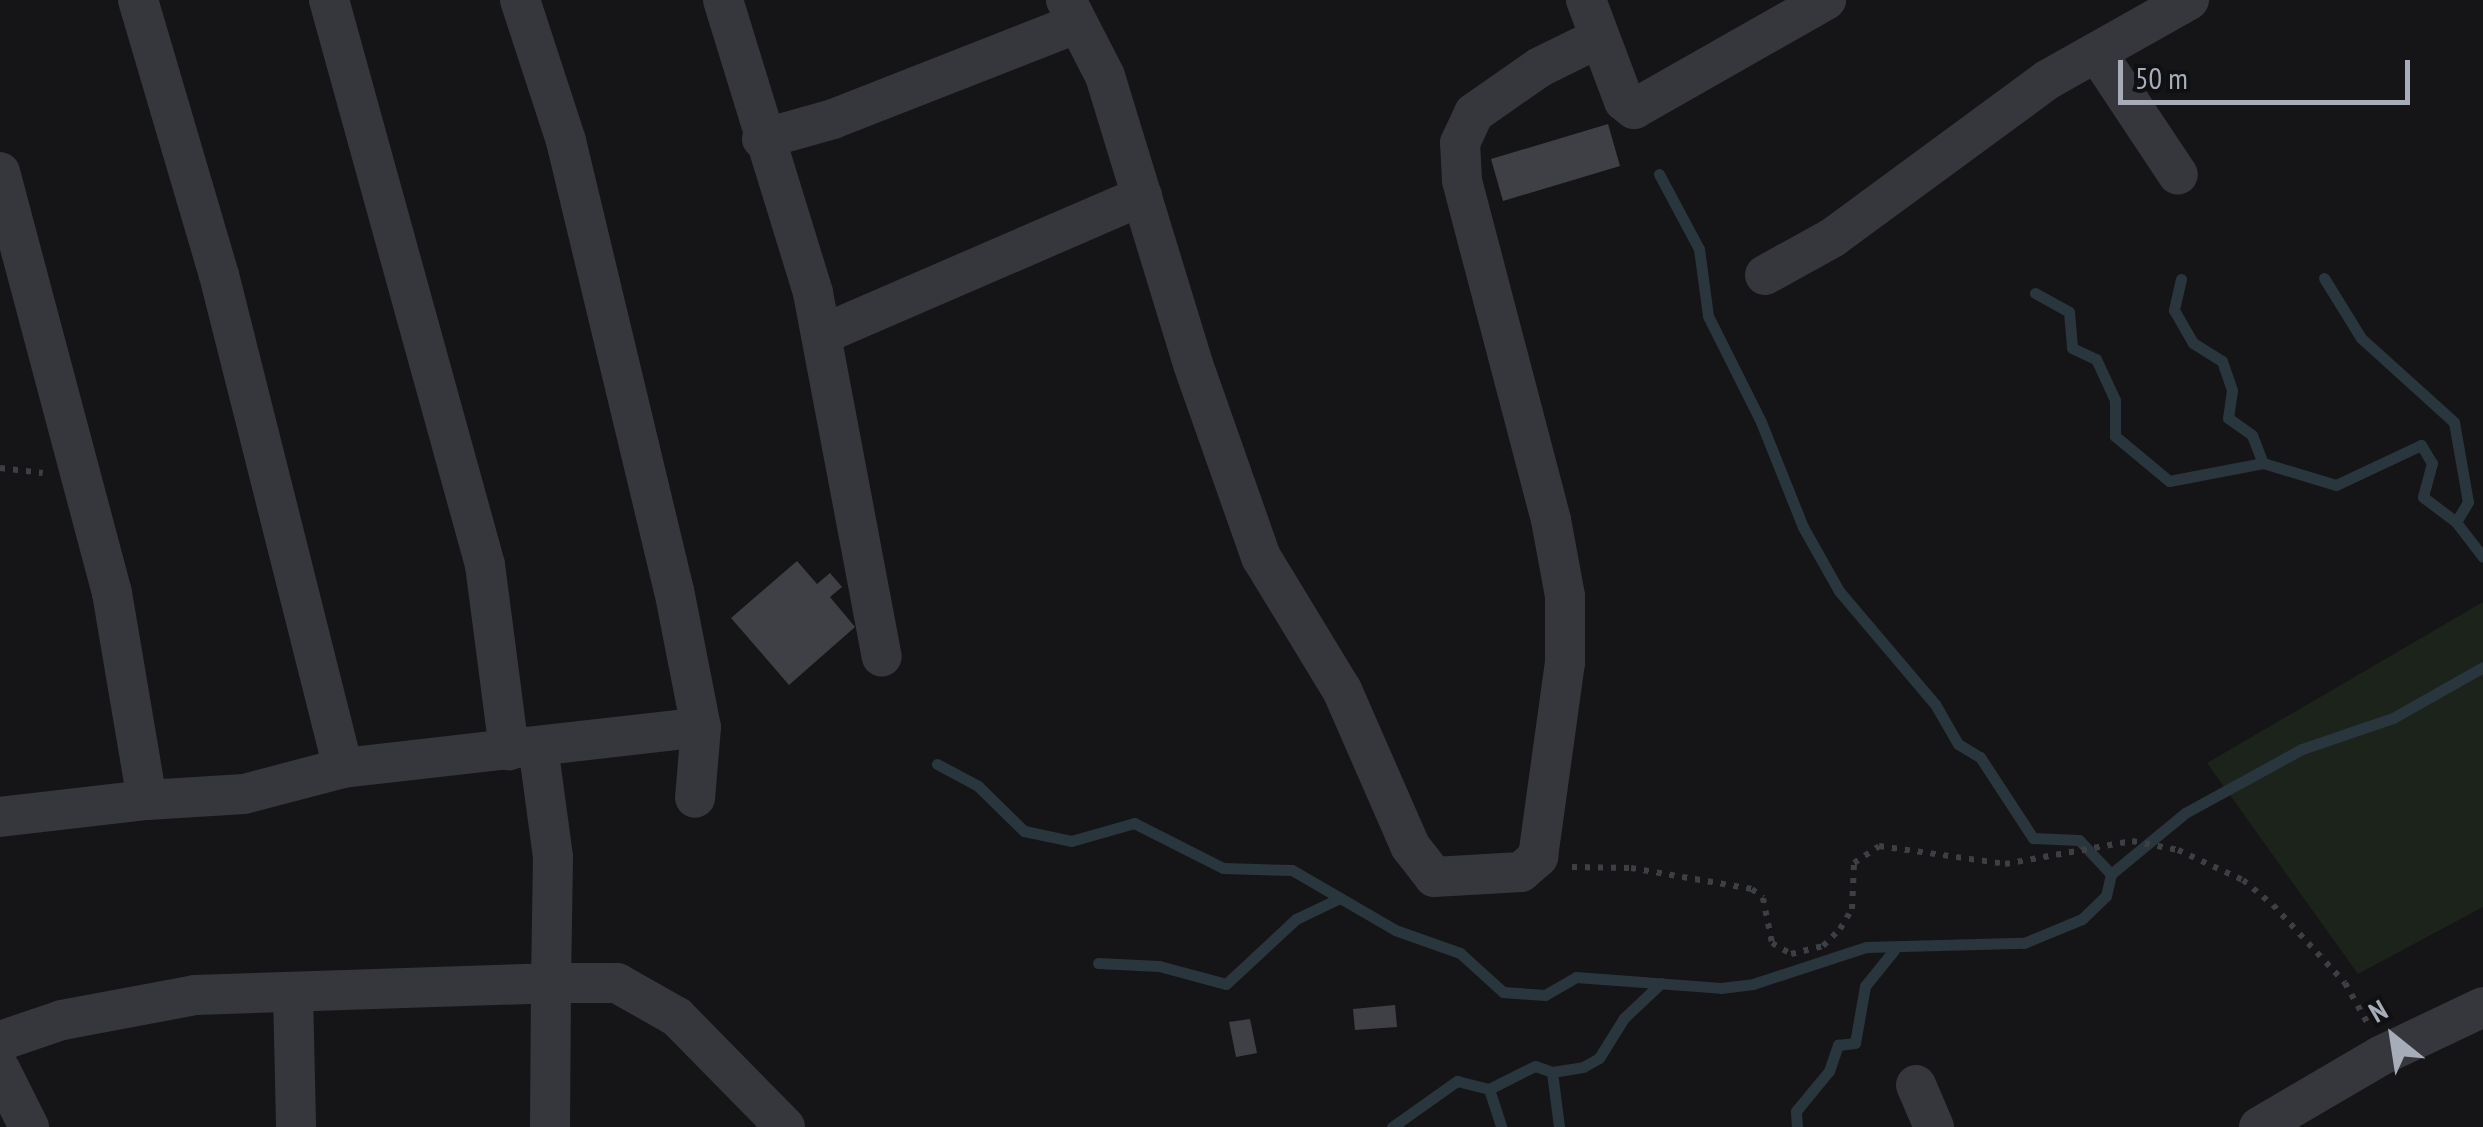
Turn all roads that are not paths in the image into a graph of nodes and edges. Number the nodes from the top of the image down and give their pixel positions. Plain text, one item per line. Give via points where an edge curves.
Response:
1 (138, 0) edge
2 (328, 0) edge
3 (520, 0) edge
4 (724, 0) edge
5 (1586, 0) edge
6 (1826, 0) edge
7 (2189, 0) edge
8 (1070, 12) edge
9 (1599, 38) junction
10 (2097, 53) junction
11 (762, 139) junction
12 (0, 172) edge
13 (2178, 175) dead end
14 (1142, 196) junction
15 (1765, 275) dead end
16 (821, 334) junction
17 (882, 658) dead end
18 (701, 727) junction
19 (523, 748) junction
20 (343, 768) junction
21 (695, 798) dead end
22 (147, 800) junction
23 (0, 818) edge
24 (551, 983) junction
25 (293, 992) junction
26 (2483, 1007) edge
27 (0, 1041) edge
28 (0, 1069) edge
29 (1916, 1085) dead end
30 (29, 1127) edge
31 (296, 1127) edge
32 (550, 1127) edge
33 (784, 1127) edge
34 (1934, 1127) edge
35 (2259, 1127) edge

1 - 20 street via 219,275
2 - 19 street via 484,565
3 - 18 street via 566,142
4 - 11 street
5 - 9 street
6 - 9 street via 1642,109 1624,101
7 - 10 street
8 - 11 street via 833,119
8 - 14 street via 1105,76
9 - 14 street via 1540,67 1474,113 1460,143 1462,180 1566,596 1555,766 1531,867 1434,877 1419,864 1342,690 1249,527
10 - 13 street
10 - 15 street via 2048,80 1832,238
11 - 16 street via 792,220
12 - 22 street via 112,593
14 - 16 street
16 - 17 street
18 - 19 street
18 - 21 street
19 - 20 street
19 - 24 street via 554,857
20 - 22 street via 244,794
22 - 23 street
24 - 25 street
24 - 32 street
24 - 33 street via 618,983 677,1017
25 - 27 street via 195,995 62,1020
25 - 31 street
26 - 35 street via 2380,1056
28 - 30 street
29 - 34 street

